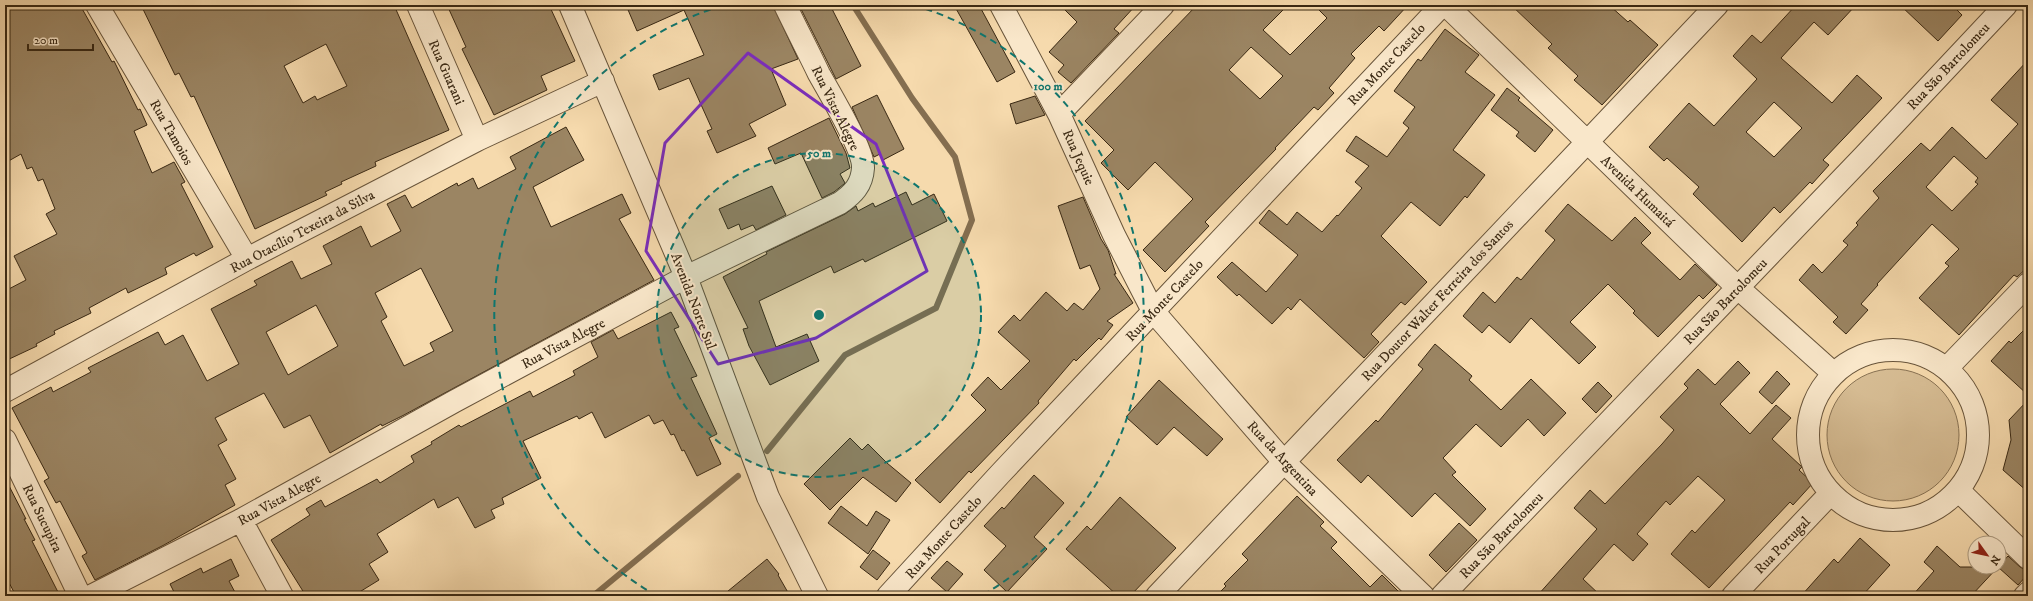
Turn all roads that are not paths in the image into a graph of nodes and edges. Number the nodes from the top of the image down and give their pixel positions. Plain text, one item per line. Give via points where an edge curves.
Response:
1 (98, 5) edge
2 (418, 5) edge
3 (570, 5) edge
4 (785, 5) edge
5 (1001, 5) edge
6 (1163, 5) edge
7 (1442, 5) edge
8 (1446, 5) edge
9 (1717, 5) edge
10 (2006, 5) edge
11 (603, 81) junction
12 (1059, 114) junction
13 (477, 140) junction
14 (1586, 141) junction
15 (247, 259) junction
16 (686, 277) junction
17 (2028, 284) edge
18 (1737, 287) junction
19 (1154, 311) junction
20 (1948, 368) junction
21 (1833, 373) junction
22 (5, 391) edge
23 (5, 440) edge
24 (1284, 462) junction
25 (1958, 490) junction
26 (1830, 494) junction
27 (241, 520) junction
28 (2028, 558) edge
29 (2028, 593) edge
30 (80, 596) edge
31 (91, 596) edge
32 (282, 596) edge
33 (817, 596) edge
34 (888, 596) edge
35 (1157, 596) edge
36 (1423, 596) edge
37 (1442, 596) edge
38 (1733, 596) edge
39 (2025, 596) edge

1 - 15 street, Rua Tamoios
2 - 13 street, Rua Guarani
3 - 11 street, Avenida Norte Sul
4 - 16 street, Rua Vista Alegre via 845,121 861,158 861,179 856,189 840,203
5 - 12 street, Rua Jequie
6 - 12 street
7 - 19 street, Rua Monte Castelo
8 - 14 street, Avenida Humaitá
9 - 14 street, Rua Doutor Walter Ferreira dos Santos
10 - 18 street, Rua São Bartolomeu
11 - 13 street, Rua Otacílio Texeira da Silva
11 - 16 street, Avenida Norte Sul
12 - 19 street, Rua Jequie via 1114,235
13 - 15 street, Rua Otacílio Texeira da Silva
14 - 18 street, Avenida Humaitá
14 - 24 street, Rua Doutor Walter Ferreira dos Santos
15 - 22 street, Rua Otacílio Texeira da Silva
16 - 27 street, Rua Vista Alegre
16 - 33 street, Avenida Norte Sul via 768,497
17 - 20 street
18 - 21 street, Avenida Humaitá
18 - 37 street, Rua São Bartolomeu
19 - 24 street, Rua da Argentina
19 - 34 street, Rua Monte Castelo
20 - 21 street via 1926,355 1902,349 1877,350 1853,358
20 - 25 street via 1966,388 1976,413 1979,440 1973,466
21 - 26 street via 1819,390 1810,411 1807,433 1809,455 1818,476
23 - 30 street, Rua Sucupira
24 - 35 street, Rua Doutor Walter Ferreira dos Santos
24 - 36 street, Rua da Argentina
25 - 26 street via 1941,506 1919,517 1895,521 1872,518 1849,509
25 - 28 street
26 - 38 street, Rua Portugal
27 - 31 street, Rua Vista Alegre
27 - 32 street
29 - 39 street

